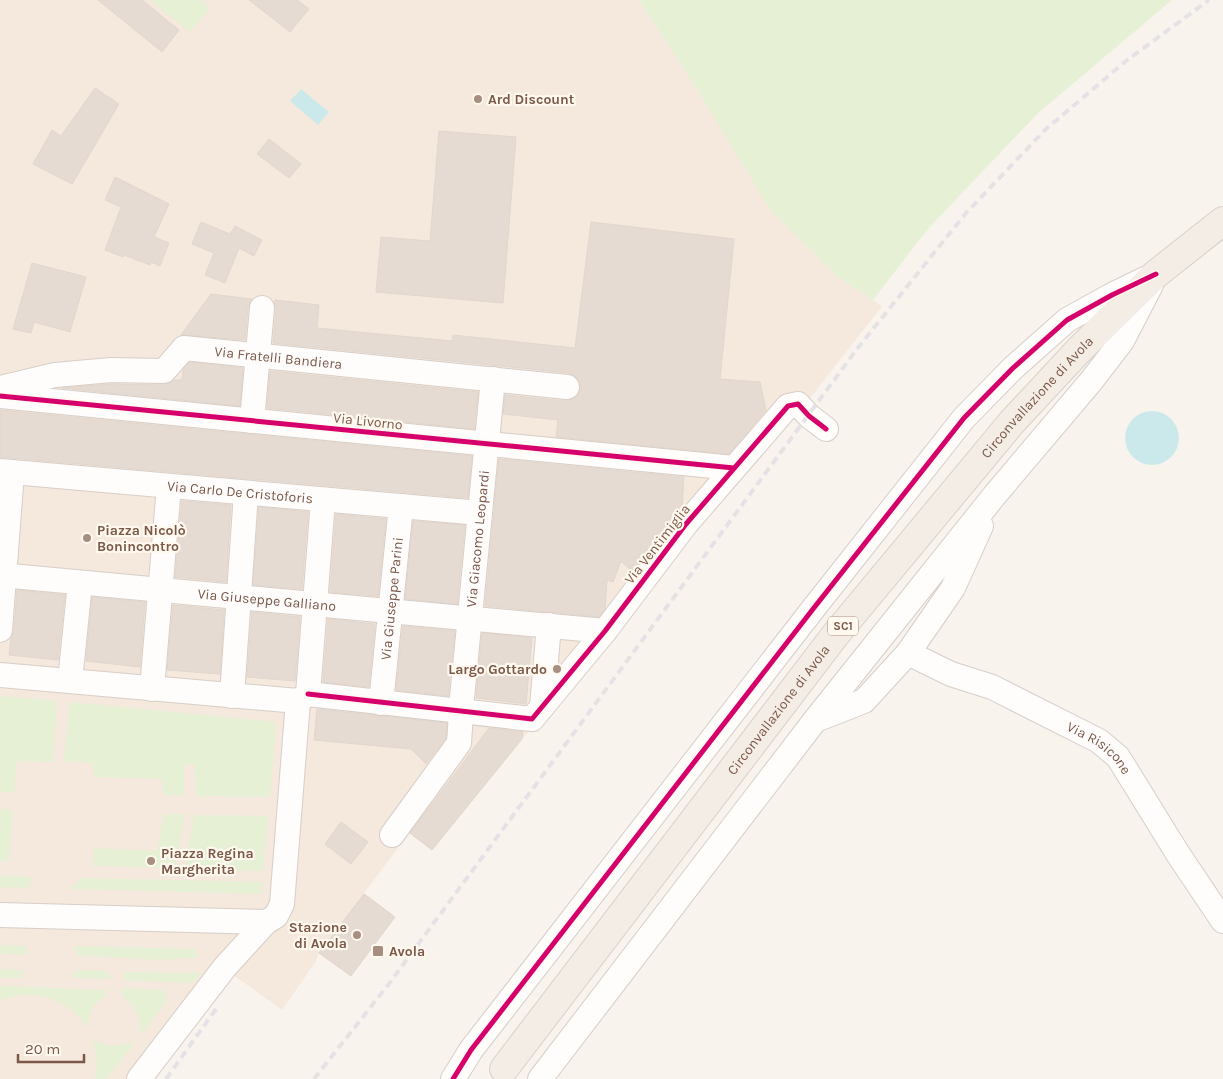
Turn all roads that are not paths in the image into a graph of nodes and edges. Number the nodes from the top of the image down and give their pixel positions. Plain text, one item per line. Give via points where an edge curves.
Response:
1 (1223, 221) edge
2 (1156, 274) junction
3 (262, 308) dead end
4 (258, 355) junction
5 (493, 379) junction
6 (567, 387) dead end
7 (0, 388) edge
8 (0, 396) edge
9 (252, 421) junction
10 (826, 429) dead end
11 (487, 444) junction
12 (734, 468) junction
13 (6, 472) edge
14 (169, 486) junction
15 (246, 493) junction
16 (994, 496) junction
17 (323, 500) junction
18 (401, 506) junction
19 (480, 513) junction
20 (2, 576) edge
21 (80, 583) junction
22 (160, 590) junction
23 (239, 597) junction
24 (314, 604) junction
25 (390, 611) junction
26 (470, 618) junction
27 (541, 625) junction
28 (609, 625) junction
29 (0, 630) edge
30 (908, 654) junction
31 (71, 671) junction
32 (0, 675) edge
33 (153, 678) junction
34 (233, 686) junction
35 (304, 693) junction
36 (381, 696) junction
37 (462, 705) junction
38 (542, 707) junction
39 (816, 719) junction
40 (392, 835) dead end
41 (0, 915) edge
42 (1223, 921) edge
43 (266, 922) junction
44 (471, 1050) junction
45 (504, 1069) dead end
46 (139, 1079) edge
47 (453, 1079) edge
48 (468, 1079) edge
49 (540, 1079) edge

1 - 2 main road, Circonvallazione di Avola / SC1
2 - 16 street via 1122,341
2 - 44 street via 1067,320 964,418
2 - 45 main road, Circonvallazione di Avola / SC1 via 1012,422 842,626
3 - 4 street
4 - 5 street, Via Fratelli Bandiera
4 - 7 street, Via Fratelli Bandiera via 184,348 164,371 111,370 55,375
4 - 9 street
5 - 6 street, Via Fratelli Bandiera
5 - 11 street, Via Giacomo Leopardi
8 - 9 street, Via Livorno
9 - 11 street, Via Livorno
10 - 12 street, Via Ventimiglia via 798,404 788,406
11 - 12 street, Via Livorno
11 - 19 street, Via Giacomo Leopardi
12 - 28 street, Via Ventimiglia via 686,524
13 - 14 street, Via Carlo De Cristoforis
13 - 20 street
14 - 15 street, Via Carlo De Cristoforis
14 - 22 street
15 - 17 street, Via Carlo De Cristoforis
15 - 23 street
16 - 30 street via 953,588
16 - 39 street
17 - 18 street, Via Carlo De Cristoforis
17 - 24 street
18 - 19 street, Via Carlo De Cristoforis
18 - 25 street, Via Giuseppe Parini
19 - 26 street, Via Giacomo Leopardi
20 - 21 street, Via Giuseppe Galliano
20 - 29 street
21 - 22 street, Via Giuseppe Galliano
21 - 31 street
22 - 23 street, Via Giuseppe Galliano
22 - 33 street
23 - 24 street, Via Giuseppe Galliano
23 - 34 street
24 - 25 street, Via Giuseppe Galliano
24 - 35 street
25 - 26 street, Via Giuseppe Galliano
25 - 36 street, Via Giuseppe Parini
26 - 27 street, Via Giuseppe Galliano
26 - 37 street, Via Giacomo Leopardi
27 - 28 street, Via Giuseppe Galliano
27 - 38 street
28 - 38 street, Via Ventimiglia
30 - 39 street via 864,701
30 - 42 street, Via Risicone via 951,674 992,687 1099,741 1118,757
31 - 32 street
31 - 33 street
33 - 34 street
34 - 35 street
35 - 36 street
35 - 43 street via 282,904 276,916
36 - 37 street
37 - 38 street via 532,719
37 - 40 street, Via Giacomo Leopardi via 459,743
39 - 49 street
41 - 43 street
43 - 46 street via 225,967
44 - 47 street
44 - 48 street via 466,1062

